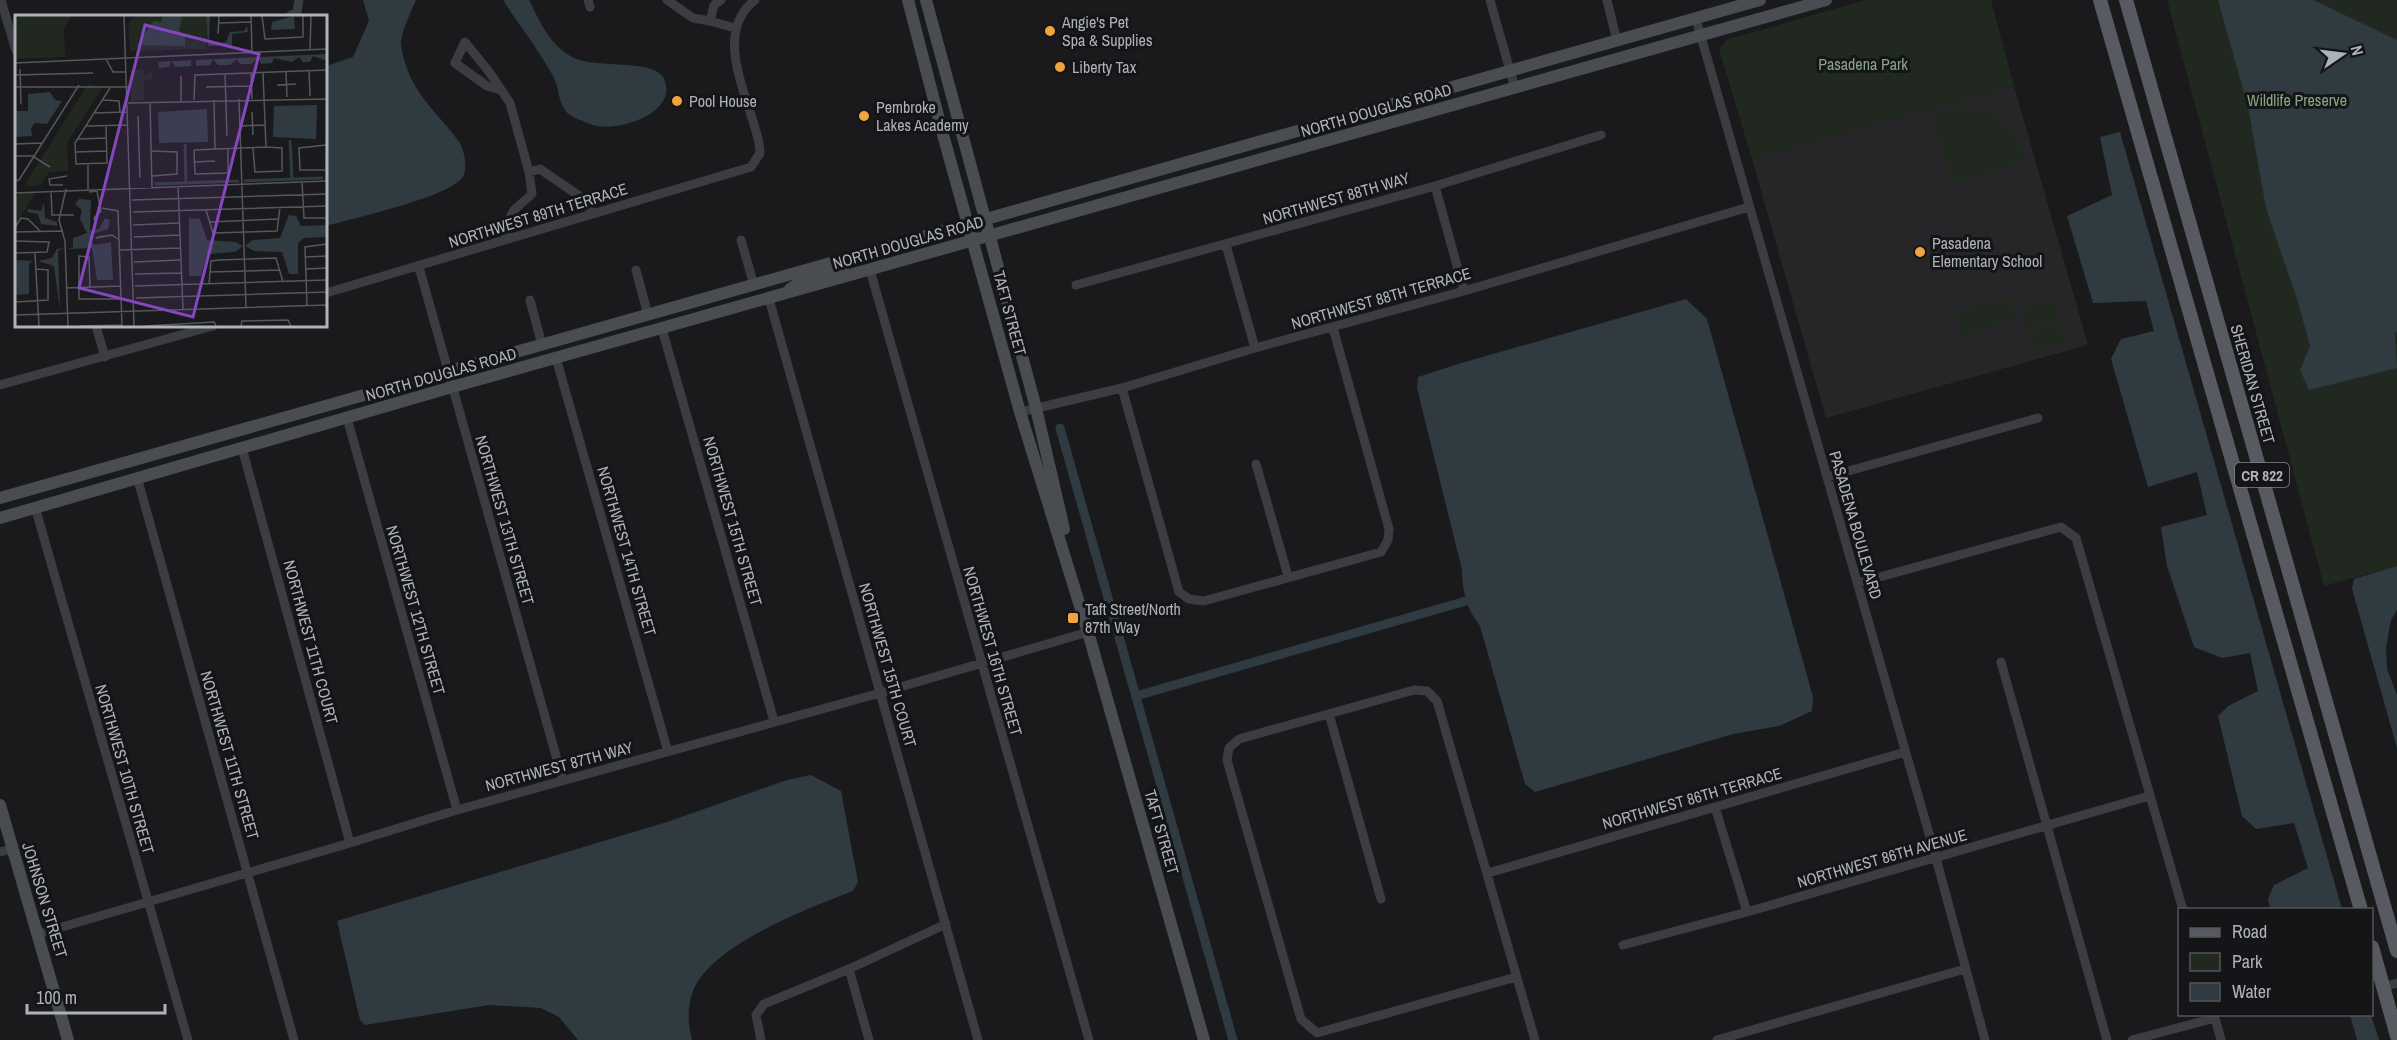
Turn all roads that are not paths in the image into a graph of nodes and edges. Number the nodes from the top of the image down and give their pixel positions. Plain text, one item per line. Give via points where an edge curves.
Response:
1 (2, 0) edge
2 (299, 0) edge
3 (667, 0) edge
4 (721, 0) edge
5 (755, 0) edge
6 (908, 0) edge
7 (926, 0) edge
8 (1490, 0) edge
9 (1606, 0) edge
10 (1760, 0) edge
11 (1826, 0) edge
12 (2100, 0) edge
13 (2126, 0) edge
14 (294, 14) edge
15 (1696, 19) junction
16 (710, 21) junction
17 (735, 28) junction
18 (1700, 37) junction
19 (1617, 41) junction
20 (15, 47) edge
21 (1510, 71) junction
22 (1515, 88) junction
23 (501, 90) junction
24 (1602, 135) dead end
25 (529, 172) junction
26 (1435, 186) junction
27 (1749, 207) junction
28 (591, 213) junction
29 (984, 219) junction
30 (969, 223) junction
31 (989, 236) junction
32 (507, 238) junction
33 (741, 240) dead end
34 (974, 240) junction
35 (1226, 245) junction
36 (852, 257) junction
37 (419, 267) junction
38 (636, 270) dead end
39 (870, 270) junction
40 (753, 285) junction
41 (1076, 285) dead end
42 (1464, 291) junction
43 (327, 293) edge
44 (782, 295) junction
45 (769, 298) junction
46 (530, 300) dead end
47 (648, 315) junction
48 (96, 327) edge
49 (210, 327) edge
50 (1333, 328) junction
51 (662, 329) junction
52 (542, 345) junction
53 (1255, 348) junction
54 (105, 357) junction
55 (556, 358) junction
56 (447, 371) junction
57 (0, 385) edge
58 (452, 387) junction
59 (1122, 388) junction
60 (1036, 408) junction
61 (1020, 412) junction
62 (347, 418) junction
63 (2038, 418) dead end
64 (242, 448) junction
65 (1256, 464) dead end
66 (137, 477) junction
67 (1827, 477) junction
68 (0, 498) edge
69 (35, 507) junction
70 (0, 518) edge
71 (1288, 576) junction
72 (1858, 583) junction
73 (1088, 632) junction
74 (981, 662) junction
75 (2001, 662) dead end
76 (880, 693) junction
77 (1329, 714) junction
78 (774, 721) junction
79 (668, 752) junction
80 (1905, 752) junction
81 (563, 781) junction
82 (2149, 796) junction
83 (0, 805) edge
84 (1715, 807) junction
85 (457, 810) junction
86 (2046, 827) junction
87 (350, 843) junction
88 (6, 851) edge
89 (1936, 858) junction
90 (247, 873) junction
91 (1488, 873) junction
92 (1381, 899) dead end
93 (148, 902) junction
94 (2183, 908) edge
95 (2361, 908) edge
96 (1747, 912) junction
97 (946, 924) junction
98 (38, 934) junction
99 (1623, 945) dead end
100 (2373, 951) edge
101 (2397, 951) edge
102 (849, 969) junction
103 (1965, 969) junction
104 (1516, 977) junction
105 (2397, 983) edge
106 (2383, 987) junction
107 (2393, 1003) edge
108 (2214, 1016) edge
109 (2397, 1036) edge
110 (1741, 1037) edge
111 (68, 1040) edge
112 (188, 1040) edge
113 (294, 1040) edge
114 (760, 1040) edge
115 (869, 1040) edge
116 (978, 1040) edge
117 (1089, 1040) edge
118 (1204, 1040) edge
119 (1535, 1040) edge
120 (1717, 1040) edge
121 (1985, 1040) edge
122 (2107, 1040) edge
123 (2132, 1040) edge
124 (2221, 1040) edge

1 - 20 street
2 - 14 street
3 - 16 street via 693,18
4 - 16 street via 714,5
5 - 17 street
6 - 30 main road, TAFT STREET
7 - 29 main road, TAFT STREET
8 - 21 street
9 - 19 street
10 - 15 main road, NORTH DOUGLAS ROAD
11 - 18 main road, NORTH DOUGLAS ROAD
12 - 95 main road, CR 822
13 - 101 main road, SHERIDAN STREET / CR 822
15 - 18 street, PASADENA BOULEVARD
15 - 19 main road, NORTH DOUGLAS ROAD
16 - 17 street
17 - 28 street, NORTHWEST 89TH TERRACE via 735,54 759,143 756,162 743,171
18 - 22 main road, NORTH DOUGLAS ROAD
18 - 27 street, PASADENA BOULEVARD
19 - 21 main road, NORTH DOUGLAS ROAD
21 - 22 street
21 - 29 main road, NORTH DOUGLAS ROAD
22 - 31 main road, NORTH DOUGLAS ROAD
23 - 23 street via 490,73 465,42 455,63 487,86
23 - 25 street via 510,103
24 - 26 street, NORTHWEST 88TH WAY
25 - 28 street via 540,169 588,202
25 - 32 street via 532,194 514,210 504,229
26 - 35 street, NORTHWEST 88TH WAY
26 - 42 street
27 - 42 street, NORTHWEST 88TH TERRACE
27 - 67 street, PASADENA BOULEVARD
28 - 32 street, NORTHWEST 89TH TERRACE
29 - 30 main road, NORTH DOUGLAS ROAD
29 - 31 main road, TAFT STREET
30 - 34 main road, TAFT STREET
30 - 36 main road, NORTH DOUGLAS ROAD
31 - 34 main road, NORTH DOUGLAS ROAD
31 - 60 main road, TAFT STREET
32 - 37 street, NORTHWEST 89TH TERRACE
33 - 40 street
34 - 39 main road, NORTH DOUGLAS ROAD
34 - 61 main road, TAFT STREET
35 - 41 street, NORTHWEST 88TH WAY
35 - 53 street
36 - 40 main road, NORTH DOUGLAS ROAD
36 - 44 main road via 842,268 804,280
37 - 43 street, NORTHWEST 89TH TERRACE
37 - 56 street, NORTHWEST 13TH STREET
38 - 47 street
39 - 44 main road, NORTH DOUGLAS ROAD
39 - 74 street, NORTHWEST 16TH STREET
40 - 47 main road, NORTH DOUGLAS ROAD
42 - 50 street, NORTHWEST 88TH TERRACE
44 - 45 main road, NORTH DOUGLAS ROAD
45 - 51 main road, NORTH DOUGLAS ROAD
45 - 76 street, NORTHWEST 15TH COURT
46 - 52 street
47 - 52 main road, NORTH DOUGLAS ROAD
48 - 54 street
49 - 54 street
50 - 53 street, NORTHWEST 88TH TERRACE
50 - 71 street via 1389,529 1388,540 1381,552
51 - 55 main road, NORTH DOUGLAS ROAD
51 - 78 street, NORTHWEST 15TH STREET
52 - 56 main road, NORTH DOUGLAS ROAD
53 - 59 street, NORTHWEST 88TH TERRACE
54 - 57 street
55 - 58 main road, NORTH DOUGLAS ROAD
55 - 79 street, NORTHWEST 14TH STREET
56 - 58 street, NORTHWEST 13TH STREET
56 - 68 main road, NORTH DOUGLAS ROAD
58 - 62 main road, NORTH DOUGLAS ROAD
58 - 81 street, NORTHWEST 13TH STREET
59 - 60 street, NORTHWEST 88TH TERRACE
59 - 71 street via 1179,592 1189,599 1204,601
60 - 61 street, NORTHWEST 88TH TERRACE
60 - 73 main road, TAFT STREET
61 - 73 main road, TAFT STREET
62 - 64 main road, NORTH DOUGLAS ROAD
62 - 85 street, NORTHWEST 12TH STREET
63 - 67 street
64 - 66 main road, NORTH DOUGLAS ROAD
64 - 87 street, NORTHWEST 11TH COURT
65 - 71 street
66 - 69 main road, NORTH DOUGLAS ROAD
66 - 90 street, NORTHWEST 11TH STREET
67 - 72 street, PASADENA BOULEVARD
69 - 70 main road, NORTH DOUGLAS ROAD
69 - 93 street, NORTHWEST 10TH STREET
72 - 80 street, PASADENA BOULEVARD
72 - 82 street via 2061,527 2068,530 2076,538
73 - 74 street, NORTHWEST 87TH WAY
73 - 118 main road, TAFT STREET
74 - 76 street, NORTHWEST 87TH WAY
74 - 117 street, NORTHWEST 16TH STREET
75 - 86 street
76 - 78 street, NORTHWEST 87TH WAY
76 - 97 street, NORTHWEST 15TH COURT
77 - 91 street via 1414,690 1427,691 1437,701
77 - 92 street
77 - 104 street via 1239,739 1229,748 1227,760 1301,1018 1317,1033
78 - 79 street, NORTHWEST 87TH WAY
79 - 81 street, NORTHWEST 87TH WAY
80 - 84 street, NORTHWEST 86TH TERRACE
80 - 89 street, PASADENA BOULEVARD
81 - 85 street, NORTHWEST 87TH WAY
82 - 86 street, NORTHWEST 86TH AVENUE
82 - 94 street
83 - 88 main road, JOHNSON STREET
84 - 91 street, NORTHWEST 86TH TERRACE
84 - 96 street
85 - 87 street, NORTHWEST 87TH WAY
86 - 89 street, NORTHWEST 86TH AVENUE
86 - 122 street
87 - 90 street, NORTHWEST 87TH WAY
88 - 98 main road, JOHNSON STREET
89 - 96 street, NORTHWEST 86TH AVENUE
89 - 103 street, PASADENA BOULEVARD
90 - 93 street, NORTHWEST 87TH WAY
90 - 113 street, NORTHWEST 11TH STREET
91 - 104 street
93 - 98 street, NORTHWEST 87TH WAY
93 - 112 street, NORTHWEST 10TH STREET
96 - 99 street, NORTHWEST 86TH AVENUE
97 - 102 street
97 - 116 street, NORTHWEST 15TH COURT
98 - 111 main road, JOHNSON STREET
100 - 106 main road
102 - 114 street via 764,1004 756,1015
102 - 115 street
103 - 110 street
103 - 121 street, PASADENA BOULEVARD
104 - 119 street
105 - 106 street
106 - 107 main road
107 - 109 main road
108 - 123 street
108 - 124 street
110 - 120 street

